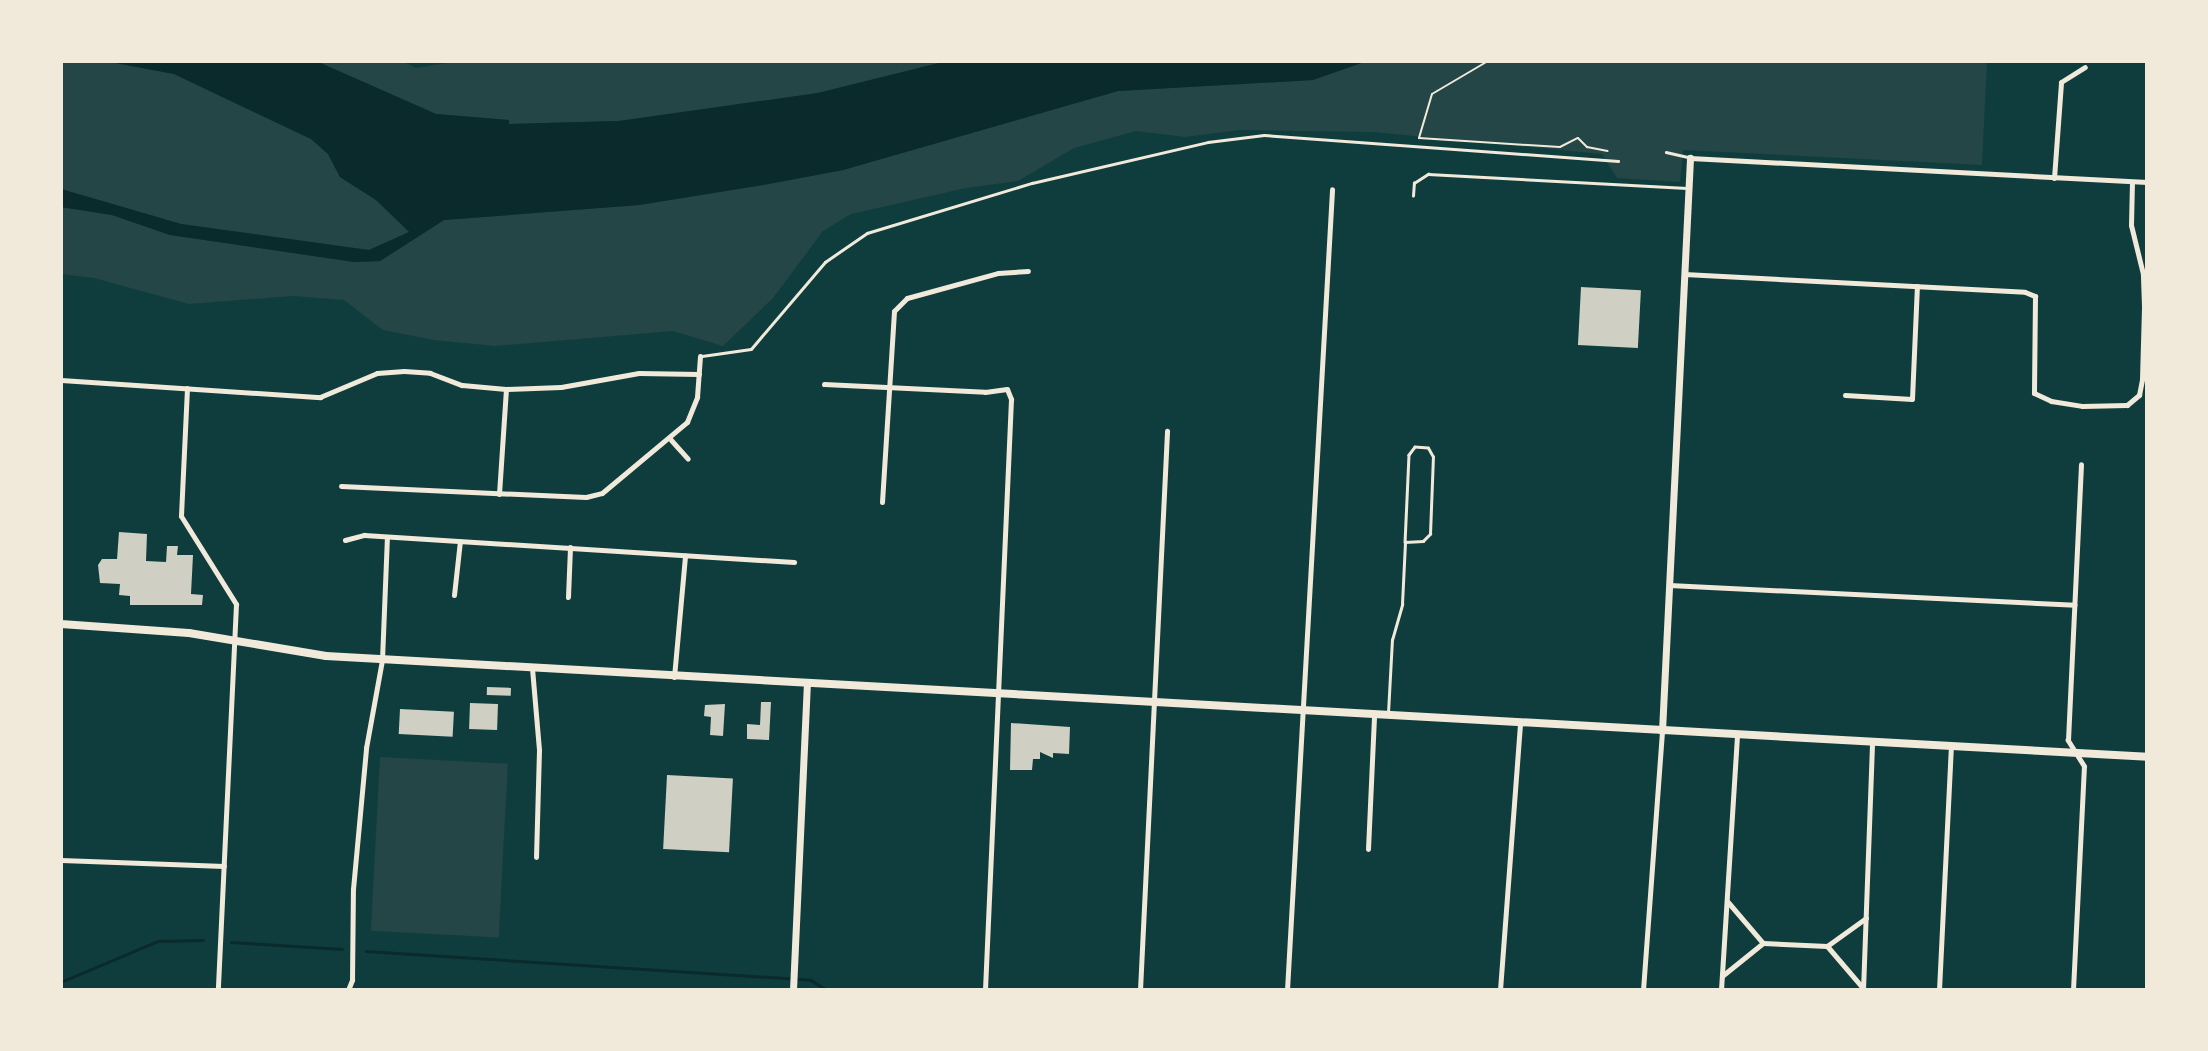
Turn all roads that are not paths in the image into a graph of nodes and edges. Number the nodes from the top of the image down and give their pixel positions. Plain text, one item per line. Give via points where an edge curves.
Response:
1 (2085, 67) dead end
2 (1666, 152) dead end
3 (1690, 158) junction
4 (1618, 161) dead end
5 (2054, 178) junction
6 (2132, 182) junction
7 (2147, 182) edge
8 (1689, 188) junction
9 (1332, 189) dead end
10 (1413, 196) dead end
11 (1028, 271) dead end
12 (1684, 274) junction
13 (1917, 286) junction
14 (700, 356) joint
15 (699, 374) junction
16 (61, 380) edge
17 (824, 384) dead end
18 (187, 388) junction
19 (888, 388) junction
20 (506, 389) junction
21 (1845, 395) dead end
22 (1167, 431) dead end
23 (671, 440) junction
24 (688, 459) dead end
25 (2081, 464) dead end
26 (341, 485) dead end
27 (499, 494) junction
28 (882, 502) dead end
29 (387, 538) junction
30 (345, 540) dead end
31 (460, 541) junction
32 (1405, 542) junction
33 (570, 547) junction
34 (685, 555) junction
35 (794, 562) dead end
36 (1669, 585) junction
37 (454, 594) dead end
38 (568, 597) dead end
39 (2075, 605) junction
40 (61, 624) edge
41 (234, 643) junction
42 (382, 660) junction
43 (533, 668) junction
44 (674, 677) junction
45 (807, 684) junction
46 (996, 695) junction
47 (1153, 703) junction
48 (1301, 711) junction
49 (1374, 715) junction
50 (1388, 716) junction
51 (1520, 724) junction
52 (1662, 730) junction
53 (1737, 734) junction
54 (1872, 741) junction
55 (1951, 746) junction
56 (2076, 753) junction
57 (2147, 757) edge
58 (1368, 849) dead end
59 (536, 857) dead end
60 (61, 860) edge
61 (224, 866) junction
62 (1727, 901) junction
63 (1866, 918) junction
64 (1763, 943) junction
65 (1827, 946) junction
66 (1722, 976) junction
67 (1863, 989) edge
68 (218, 990) edge
69 (348, 990) edge
70 (793, 990) edge
71 (985, 990) edge
72 (1140, 990) edge
73 (1287, 990) edge
74 (1500, 990) edge
75 (1643, 990) edge
76 (1721, 990) edge
77 (1939, 990) edge
78 (2073, 990) edge

1 - 5 street via 2061,82
2 - 3 lane
3 - 5 street
3 - 8 street
4 - 14 lane via 1264,135 1208,142 1032,183 867,233 825,262 751,349
5 - 6 street
6 - 7 street
6 - 13 street via 2132,237 2143,274 2144,306 2142,379 2134,401 2082,406 2034,393 2035,296
8 - 10 lane via 1429,174 1414,183
8 - 12 street
9 - 48 street via 1325,374
11 - 19 street via 998,273 898,304 891,323
12 - 13 street
12 - 36 street
13 - 21 street via 1912,399
14 - 15 street
15 - 20 street via 639,373 561,387
15 - 23 street via 687,422
16 - 18 street
17 - 19 street
18 - 20 street via 320,397 377,373 404,371 430,373 462,385
18 - 41 street via 181,516 236,604
19 - 28 street
19 - 46 street via 985,392 1007,388 1011,399
20 - 27 street
22 - 47 street
23 - 24 street
23 - 27 street via 602,493 586,497
25 - 39 street
26 - 27 street
29 - 30 street via 364,535
29 - 31 street
29 - 42 street
31 - 33 street
31 - 37 street
32 - 32 lane via 1423,541 1430,534 1433,457 1428,448 1415,447 1409,455
32 - 50 lane
33 - 34 street
33 - 38 street
34 - 35 street
34 - 44 street
36 - 39 street
36 - 52 street
39 - 56 street via 2068,740
40 - 41 main road via 189,633
41 - 42 main road
41 - 61 street
42 - 43 main road
42 - 69 street via 366,748
43 - 44 main road
43 - 59 street via 539,750
44 - 45 main road
45 - 46 main road
45 - 70 street
46 - 47 main road
46 - 71 street
47 - 48 main road
47 - 72 street
48 - 49 main road
48 - 73 street
49 - 50 main road
49 - 58 street
50 - 51 main road
51 - 52 main road
51 - 74 street
52 - 53 main road
52 - 75 street
53 - 54 main road
53 - 62 street
54 - 55 main road
54 - 63 street
55 - 56 main road
55 - 77 street
56 - 57 main road
56 - 78 street via 2084,766
60 - 61 street
61 - 68 street
62 - 64 street
62 - 66 street
63 - 65 street
63 - 67 street
64 - 65 street
64 - 66 street
65 - 67 street
66 - 76 street

